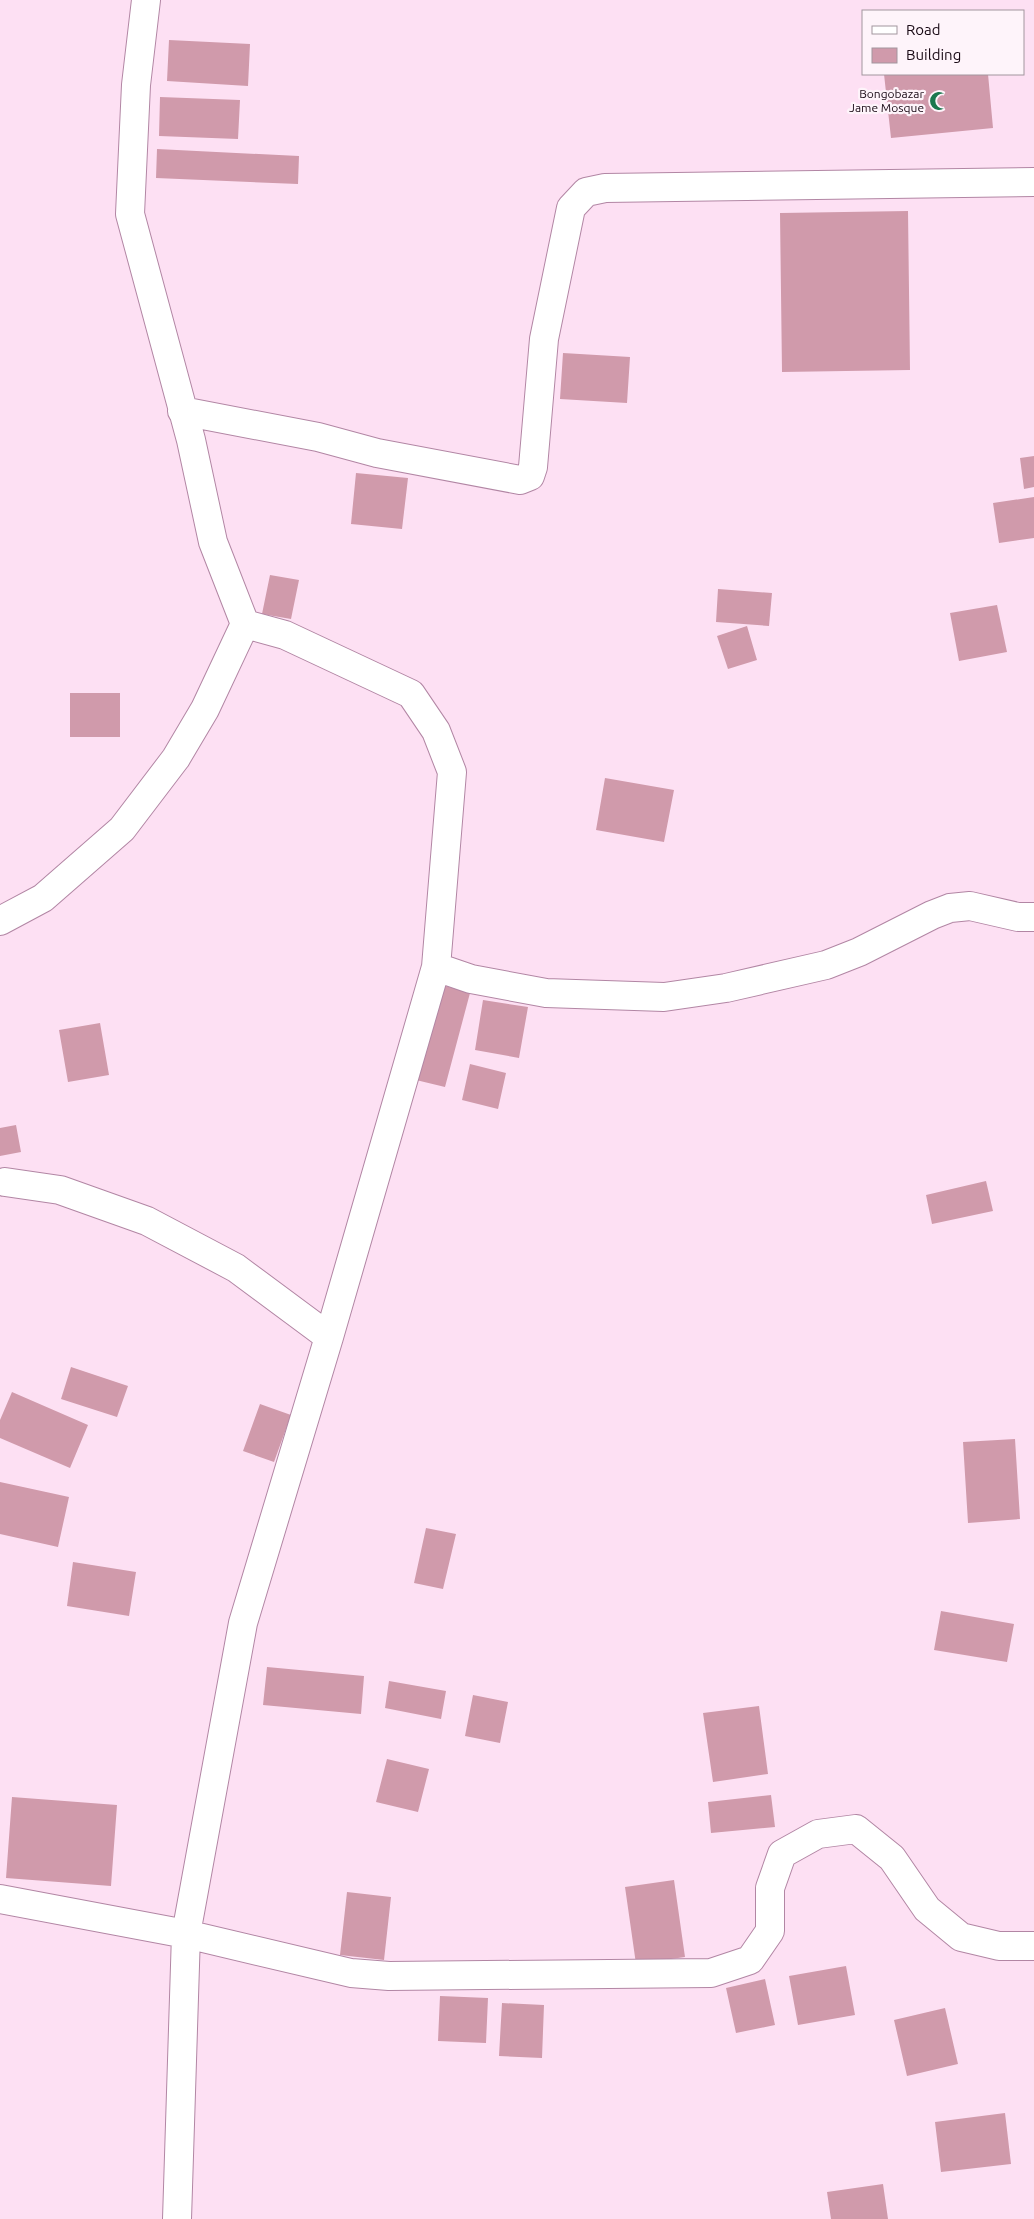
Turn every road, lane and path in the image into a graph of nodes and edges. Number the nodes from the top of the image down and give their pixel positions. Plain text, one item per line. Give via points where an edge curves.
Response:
1 (146, 0) edge
2 (1034, 182) edge
3 (182, 411) junction
4 (245, 624) junction
5 (1034, 917) edge
6 (0, 921) edge
7 (436, 967) junction
8 (5, 1182) dead end
9 (329, 1337) junction
10 (0, 1899) edge
11 (186, 1934) junction
12 (1034, 1946) edge
13 (177, 2219) edge

1 - 3 street via 136,85 130,214
2 - 3 street via 605,188 586,192 571,208 544,339 534,467 530,476 520,480
3 - 4 street via 213,542
4 - 6 street via 209,701 176,758 122,829 43,898
4 - 7 street via 285,635 411,694 436,732 452,772
5 - 7 street via 1018,917 970,906 950,908 826,965 726,988 664,997 546,994 471,979
7 - 9 street
8 - 9 street via 60,1190 147,1221 236,1268
9 - 11 street via 243,1623
10 - 11 street
11 - 12 street via 351,1973 389,1976 712,1973 750,1960 770,1930 770,1888 782,1854 818,1834 856,1829 892,1858 927,1909 960,1937 999,1946
11 - 13 street

